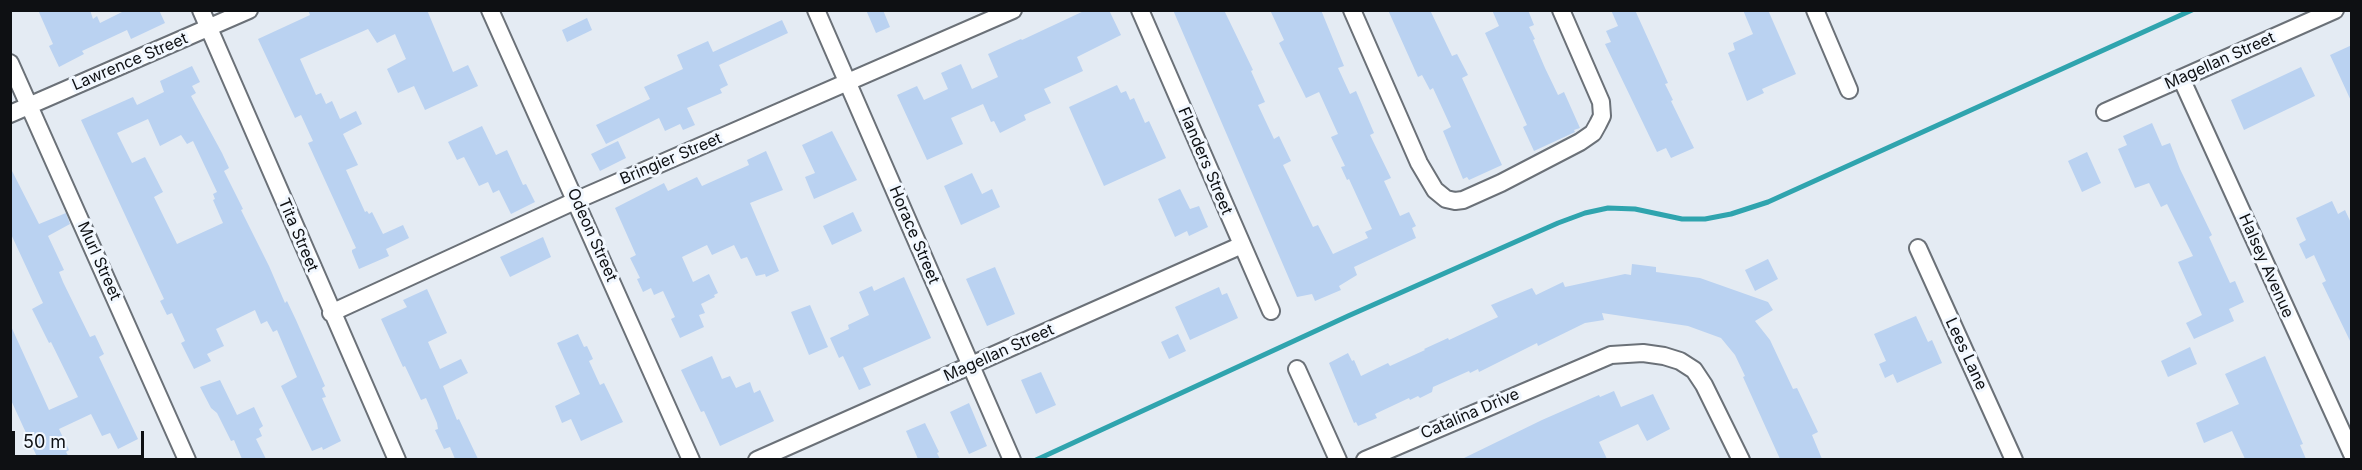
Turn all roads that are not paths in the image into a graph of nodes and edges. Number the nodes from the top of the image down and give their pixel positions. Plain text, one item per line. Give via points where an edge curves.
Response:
1 (201, 10) edge
2 (249, 10) edge
3 (490, 10) edge
4 (816, 10) edge
5 (1013, 10) edge
6 (1140, 10) edge
7 (1352, 10) edge
8 (1562, 10) edge
9 (1815, 10) edge
10 (2335, 10) edge
11 (209, 28) junction
12 (10, 63) edge
13 (2181, 78) junction
14 (849, 83) junction
15 (1849, 90) dead end
16 (30, 106) junction
17 (2105, 112) dead end
18 (10, 114) edge
19 (577, 200) junction
20 (1242, 245) junction
21 (1918, 248) dead end
22 (1271, 311) dead end
23 (331, 313) junction
24 (971, 365) junction
25 (1298, 369) dead end
26 (2352, 454) edge
27 (187, 459) edge
28 (397, 459) edge
29 (691, 459) edge
30 (757, 459) edge
31 (1012, 459) edge
32 (1338, 459) edge
33 (1365, 459) edge
34 (1740, 459) edge
35 (2014, 459) edge

1 - 11 street, Tita Street
2 - 11 street, Lawrence Street
3 - 19 street, Odeon Street
4 - 14 street, Horace Street
5 - 14 street, Bringier Street
6 - 20 street, Flanders Street
7 - 8 street via 1419,163 1441,195 1463,200 1580,142 1593,133 1602,116 1601,102
9 - 15 street
10 - 13 street, Magellan Street
11 - 16 street, Lawrence Street
11 - 23 street, Tita Street
12 - 16 street, Murl Street
13 - 17 street, Magellan Street
13 - 26 street, Halsey Avenue
14 - 19 street, Bringier Street
14 - 24 street, Horace Street
16 - 18 street, Lawrence Street
16 - 27 street, Murl Street
19 - 23 street, Bringier Street
19 - 29 street, Odeon Street
20 - 22 street, Flanders Street
20 - 24 street, Magellan Street
21 - 35 street, Lees Lane
23 - 28 street, Tita Street
24 - 30 street, Magellan Street
24 - 31 street, Horace Street
25 - 32 street
33 - 34 street, Catalina Drive via 1576,368 1611,355 1643,353 1680,361 1694,370

